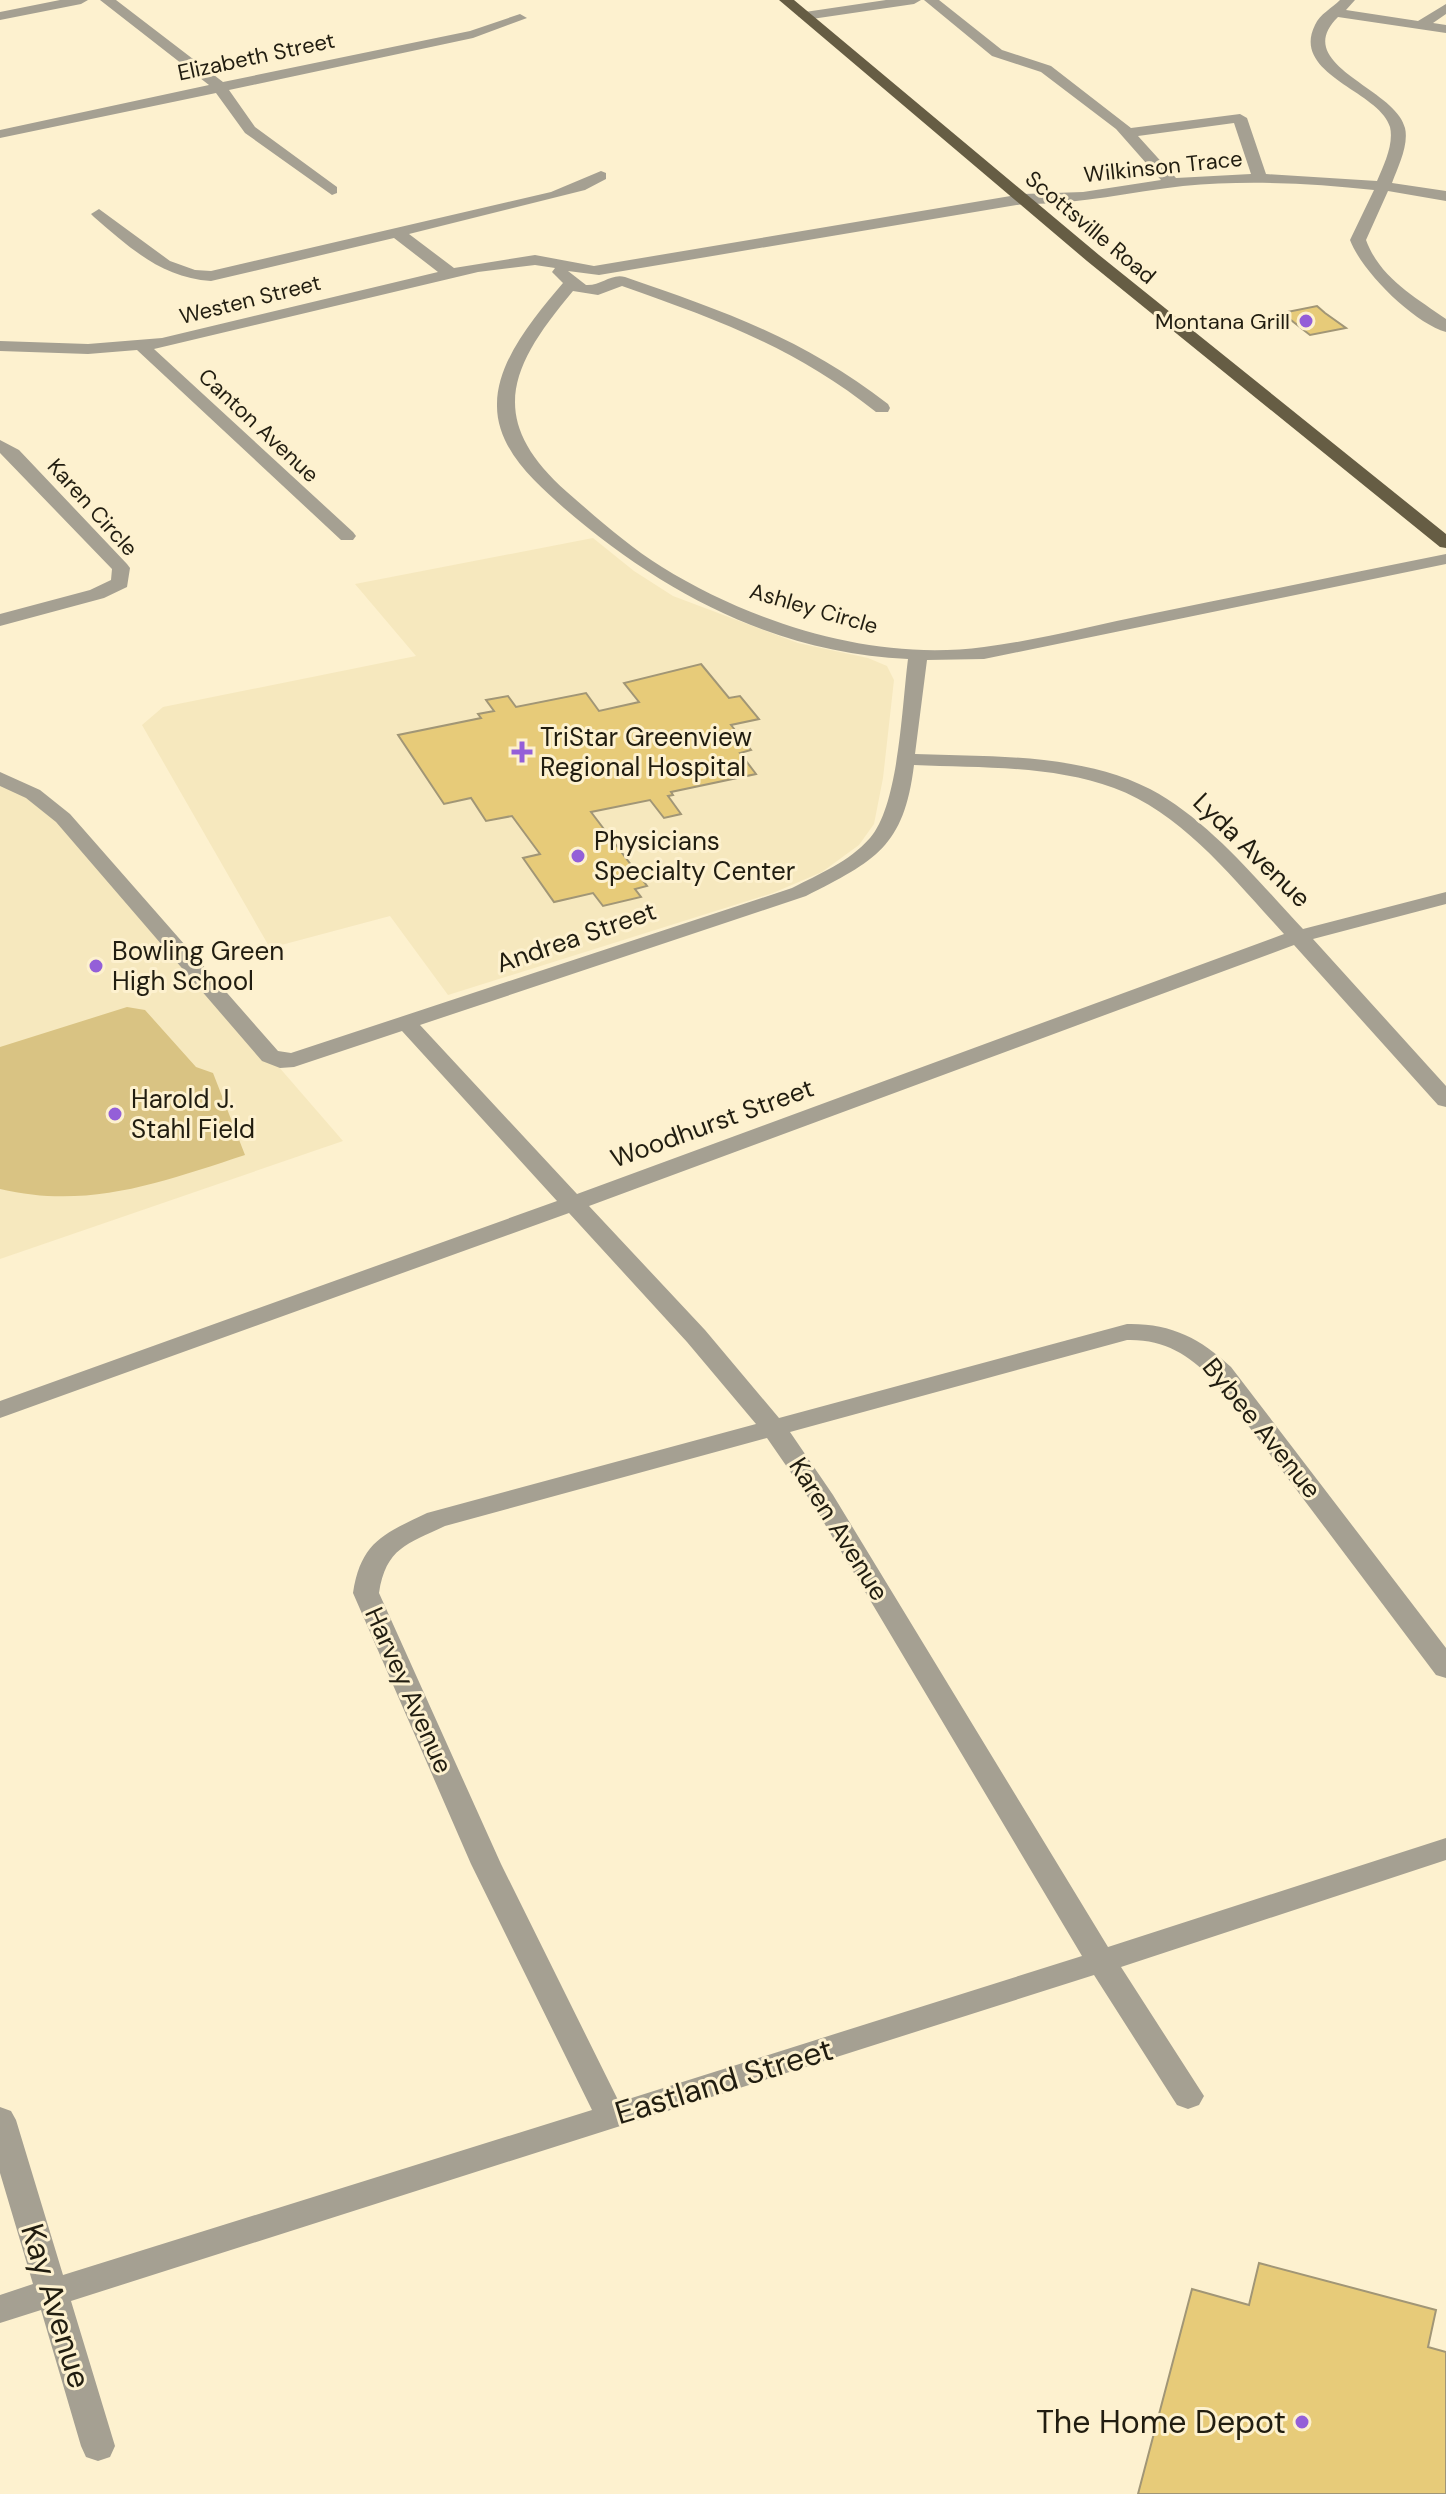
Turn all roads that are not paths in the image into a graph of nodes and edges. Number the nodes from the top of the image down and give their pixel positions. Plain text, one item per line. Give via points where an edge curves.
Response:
1 (81, 0) edge
2 (107, 0) edge
3 (786, 0) edge
4 (914, 0) edge
5 (931, 0) edge
6 (1348, 0) edge
7 (1446, 8) edge
8 (1333, 12) junction
9 (0, 16) edge
10 (805, 16) junction
11 (520, 18) dead end
12 (1421, 25) junction
13 (1446, 29) edge
14 (219, 86) junction
15 (1127, 133) junction
16 (0, 134) edge
17 (1258, 173) junction
18 (601, 176) dead end
19 (1167, 177) junction
20 (1384, 180) junction
21 (1446, 184) edge
22 (332, 190) dead end
23 (1446, 196) edge
24 (1023, 199) junction
25 (99, 214) dead end
26 (396, 232) junction
27 (659, 260) junction
28 (506, 262) junction
29 (595, 270) junction
30 (450, 273) junction
31 (619, 279) junction
32 (571, 282) junction
33 (598, 290) junction
34 (662, 296) junction
35 (555, 305) junction
36 (1446, 327) edge
37 (0, 346) edge
38 (142, 346) junction
39 (882, 408) dead end
40 (0, 445) edge
41 (347, 536) dead end
42 (1446, 543) edge
43 (1446, 559) edge
44 (0, 620) edge
45 (918, 656) junction
46 (904, 759) junction
47 (0, 778) edge
48 (1446, 898) edge
49 (1300, 937) junction
50 (407, 1024) junction
51 (1446, 1100) edge
52 (573, 1203) junction
53 (0, 1410) edge
54 (773, 1427) junction
55 (1446, 1668) edge
56 (1446, 1849) edge
57 (1102, 1962) junction
58 (1188, 2096) dead end
59 (610, 2115) junction
60 (0, 2120) edge
61 (52, 2292) junction
62 (0, 2309) edge
63 (98, 2446) dead end

1 - 9 street
2 - 14 street
3 - 10 main road, Scottsville Road
4 - 10 street
5 - 15 street via 997,53 1046,69
6 - 8 street
7 - 12 street
8 - 12 street
8 - 20 street via 1318,38 1325,61 1397,124 1396,147
10 - 24 main road, Scottsville Road
11 - 14 street, Elizabeth Street via 473,34
12 - 13 street
14 - 16 street, Elizabeth Street
14 - 22 street via 250,130
15 - 17 street via 1240,118
15 - 19 street
17 - 19 street, Wilkinson Trace
17 - 20 street, Wilkinson Trace
18 - 26 street via 555,195
19 - 24 street, Wilkinson Trace via 1052,201
20 - 21 street, Wilkinson Trace
20 - 23 street, Wilkinson Trace
20 - 36 street via 1358,240 1361,252 1382,278
24 - 27 street
24 - 42 main road, Scottsville Road
25 - 26 street via 170,268 192,276 224,274
26 - 30 street
27 - 29 street
27 - 31 street
28 - 29 street, Westen Street via 535,260
28 - 30 street, Westen Street
28 - 32 street, Westen Street via 546,267
29 - 31 street
29 - 32 street via 578,273
30 - 38 street, Westen Street
31 - 33 street
31 - 34 street
32 - 33 street, Westen Street
32 - 35 street, Ashley Circle
33 - 34 street
33 - 35 street
34 - 39 street via 781,339 838,373
35 - 45 street, Ashley Circle via 535,331 505,402 514,442 540,476 640,561 686,589 743,614 843,646
37 - 38 street, Westen Street
38 - 41 street, Canton Avenue
40 - 44 street, Karen Circle via 122,574 120,583 97,594
43 - 45 street, Ashley Circle via 1013,649
45 - 46 street, Andrea Street
46 - 49 street, Lyda Avenue via 1046,767 1133,789 1191,826
46 - 50 street, Andrea Street via 892,822 876,844 836,875
47 - 50 street, Andrea Street via 33,794 63,818 270,1056 280,1061 323,1052
48 - 49 street, Woodhurst Street
49 - 51 street, Lyda Avenue
49 - 52 street, Woodhurst Street
50 - 52 street, Karen Avenue
52 - 53 street, Woodhurst Street
52 - 54 street, Karen Avenue
54 - 55 street, Bybee Avenue via 1127,1332 1155,1332 1181,1341 1197,1349 1235,1390
54 - 57 street, Karen Avenue via 832,1514
54 - 59 street, Harvey Avenue via 436,1519 383,1550 365,1584 486,1864
56 - 57 street, Eastland Street
57 - 58 street, Karen Avenue
57 - 59 street, Eastland Street
59 - 61 street, Eastland Street
60 - 61 street, Kay Avenue
61 - 62 street, Eastland Street
61 - 63 street, Kay Avenue

